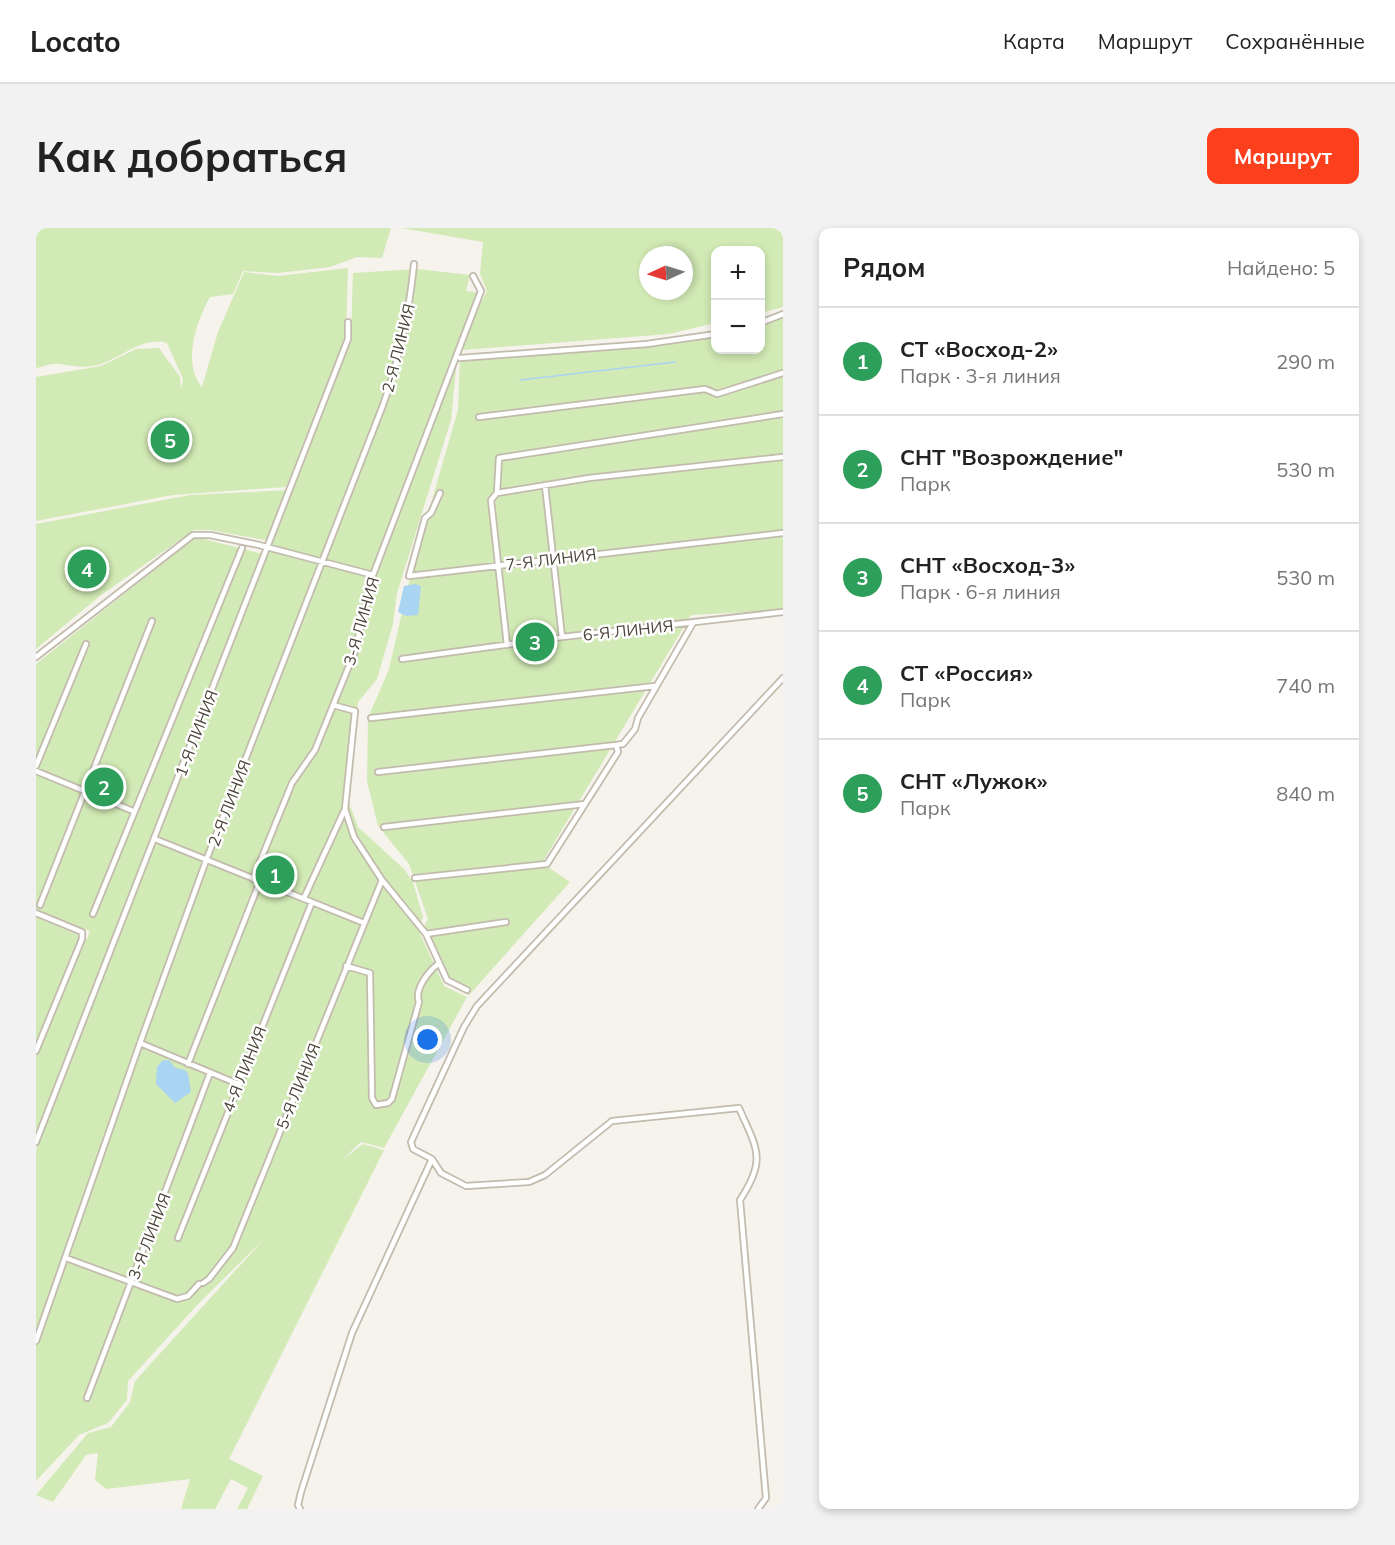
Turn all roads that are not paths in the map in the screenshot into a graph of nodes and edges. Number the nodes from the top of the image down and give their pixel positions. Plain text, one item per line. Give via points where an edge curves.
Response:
1 (414, 264) dead end
2 (473, 276) dead end
3 (783, 315) edge
4 (765, 320) edge
5 (348, 322) dead end
6 (711, 335) edge
7 (458, 358) junction
8 (783, 373) edge
9 (783, 414) edge
10 (479, 417) dead end
11 (783, 457) edge
12 (545, 485) junction
13 (440, 493) dead end
14 (497, 493) junction
15 (783, 533) edge
16 (269, 548) junction
17 (242, 549) dead end
18 (553, 558) junction
19 (323, 562) junction
20 (498, 565) junction
21 (374, 575) junction
22 (783, 612) edge
23 (152, 621) dead end
24 (693, 623) junction
25 (562, 636) junction
26 (86, 644) dead end
27 (507, 645) junction
28 (36, 657) edge
29 (402, 659) dead end
30 (783, 678) edge
31 (655, 687) junction
32 (333, 705) junction
33 (370, 718) dead end
34 (616, 745) junction
35 (36, 766) edge
36 (36, 771) edge
37 (378, 772) dead end
38 (85, 791) junction
39 (585, 804) junction
40 (345, 809) junction
41 (133, 811) junction
42 (384, 827) dead end
43 (155, 839) junction
44 (207, 858) junction
45 (415, 878) dead end
46 (254, 879) junction
47 (382, 880) junction
48 (260, 881) junction
49 (304, 898) junction
50 (312, 902) junction
51 (40, 904) dead end
52 (36, 913) edge
53 (93, 914) dead end
54 (506, 922) dead end
55 (364, 923) junction
56 (425, 931) junction
57 (438, 964) junction
58 (346, 966) junction
59 (467, 990) dead end
60 (140, 1043) junction
61 (36, 1051) edge
62 (188, 1064) junction
63 (210, 1073) junction
64 (238, 1084) junction
65 (36, 1142) edge
66 (432, 1159) junction
67 (178, 1238) dead end
68 (66, 1258) junction
69 (131, 1283) junction
70 (36, 1341) edge
71 (87, 1398) dead end
72 (300, 1509) edge
73 (758, 1509) edge

1 - 19 street, 2-Я ЛИНИЯ via 409,316 397,366
2 - 7 street, 3-Я ЛИНИЯ via 481,291
3 - 4 street
5 - 16 street, 1-Я ЛИНИЯ via 348,339
6 - 7 street via 647,344
7 - 21 street, 3-Я ЛИНИЯ
8 - 10 street via 717,394 705,389
9 - 14 street via 499,458
11 - 12 street
12 - 14 street
12 - 18 street
13 - 20 street, 7-Я ЛИНИЯ via 425,518 409,576
14 - 20 street via 491,500
15 - 18 street, 7-Я ЛИНИЯ
16 - 19 street
16 - 28 street via 193,535
16 - 43 street, 1-Я ЛИНИЯ
17 - 41 street
18 - 20 street, 7-Я ЛИНИЯ
18 - 25 street
19 - 21 street
19 - 44 street, 2-Я ЛИНИЯ
20 - 27 street
21 - 32 street, 3-Я ЛИНИЯ via 355,651
22 - 24 street, 6-Я ЛИНИЯ
23 - 38 street
24 - 25 street, 6-Я ЛИНИЯ
24 - 31 street
25 - 27 street, 6-Я ЛИНИЯ
26 - 35 street
27 - 29 street, 6-Я ЛИНИЯ
30 - 66 street via 477,1006 411,1142 413,1149
31 - 33 street
31 - 34 street via 635,729 623,744
32 - 40 street via 355,711
32 - 46 street, 3-Я ЛИНИЯ via 315,750 292,783
34 - 37 street
34 - 39 street via 618,752
36 - 38 street
38 - 41 street
38 - 51 street
39 - 42 street
39 - 45 street via 547,864
40 - 47 street via 354,837
40 - 49 street
41 - 53 street
43 - 44 street
43 - 65 street, 1-Я ЛИНИЯ
44 - 46 street
44 - 60 street, 2-Я ЛИНИЯ
46 - 48 street
47 - 55 street, 5-Я ЛИНИЯ
47 - 56 street
48 - 49 street
48 - 62 street
49 - 50 street
50 - 55 street
50 - 64 street, 4-Я ЛИНИЯ
52 - 61 street via 82,932
54 - 56 street
55 - 58 street, 5-Я ЛИНИЯ
56 - 57 street
57 - 58 street via 426,976 419,992 392,1099 382,1105 376,1105 372,1098 370,973
57 - 59 street via 447,980
58 - 69 street, 5-Я ЛИНИЯ via 233,1248 209,1279 188,1296 177,1299
60 - 62 street
60 - 68 street, 2-Я ЛИНИЯ
62 - 63 street
63 - 64 street
63 - 69 street, 3-Я ЛИНИЯ
64 - 67 street, 4-Я ЛИНИЯ
66 - 72 street via 352,1333 301,1491
66 - 73 street via 441,1173 466,1186 529,1182 545,1175 612,1121 739,1108 758,1153 752,1182 740,1200 766,1498
68 - 69 street
68 - 70 street, 2-Я ЛИНИЯ
69 - 71 street, 3-Я ЛИНИЯ

